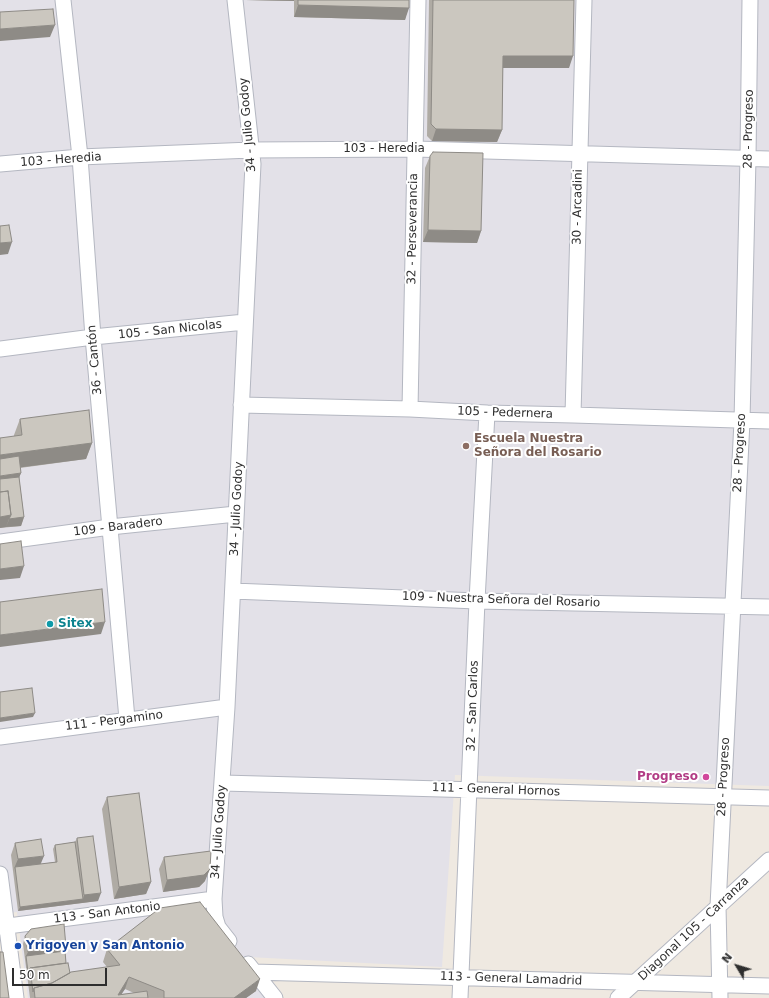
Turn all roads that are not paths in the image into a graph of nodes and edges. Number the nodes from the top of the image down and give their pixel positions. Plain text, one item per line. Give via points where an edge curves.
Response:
1 (64, 0) edge
2 (235, 0) edge
3 (418, 0) edge
4 (584, 0) edge
5 (750, 0) edge
6 (415, 149) junction
7 (251, 150) junction
8 (579, 153) junction
9 (80, 158) junction
10 (748, 158) junction
11 (769, 159) edge
12 (0, 164) edge
13 (245, 322) junction
14 (93, 337) junction
15 (0, 349) edge
16 (241, 404) junction
17 (410, 409) junction
18 (487, 414) junction
19 (573, 415) junction
20 (742, 421) junction
21 (769, 421) edge
22 (236, 514) junction
23 (110, 527) junction
24 (0, 542) edge
25 (233, 591) junction
26 (477, 601) junction
27 (733, 606) junction
28 (769, 607) edge
29 (227, 707) junction
30 (127, 719) junction
31 (0, 736) edge
32 (223, 783) junction
33 (470, 789) junction
34 (723, 797) junction
35 (769, 798) edge
36 (769, 860) edge
37 (0, 874) edge
38 (214, 899) junction
39 (718, 906) junction
40 (3, 926) edge
41 (253, 972) junction
42 (461, 978) junction
43 (635, 983) junction
44 (769, 986) edge
45 (720, 991) edge
46 (16, 998) edge
47 (275, 998) edge
48 (460, 998) edge
49 (618, 998) edge

1 - 9 street, 36 - Cantón
2 - 7 street, 34 - Julio Godoy
3 - 6 street, 32 - Perseverancia
4 - 8 street, 30 - Arcadini
5 - 10 street, 28 - Progreso
6 - 7 street, 103 - Heredia
6 - 8 street, 103 - Heredia
6 - 17 street, 32 - Perseverancia
7 - 9 street, 103 - Heredia
7 - 13 street, 34 - Julio Godoy via 253,164
8 - 10 street, 103 - Heredia
8 - 19 street, 30 - Arcadini
9 - 12 street, 103 - Heredia
9 - 14 street, 36 - Cantón
10 - 11 street, 103 - Heredia
10 - 20 street, 28 - Progreso
13 - 14 street, 105 - San Nicolas
13 - 16 street, 34 - Julio Godoy
14 - 15 street, 105 - San Nicolas
14 - 23 street, 36 - Cantón
16 - 17 street, 105 - Pedernera
16 - 22 street, 34 - Julio Godoy
17 - 18 street, 105 - Pedernera
18 - 19 street, 105 - Pedernera
18 - 26 street, 32 - San Carlos
19 - 20 street, 105 - Pedernera
20 - 21 street, 105 - Pedernera
20 - 27 street, 28 - Progreso
22 - 23 street, 109 - Baradero
22 - 25 street, 34 - Julio Godoy
23 - 24 street, 109 - Baradero
23 - 30 street, 36 - Cantón
25 - 26 street, 109 - Nuestra Señora del Rosario
25 - 29 street, 34 - Julio Godoy
26 - 27 street, 109 - Nuestra Señora del Rosario
26 - 33 street, 32 - San Carlos
27 - 28 street, 109 - Nuestra Señora del Rosario
27 - 34 street, 28 - Progreso
29 - 30 street, 111 - Pergamino
29 - 32 street, 34 - Julio Godoy
30 - 31 street, 111 - Pergamino
32 - 33 street, 111 - General Hornos
32 - 38 street, 34 - Julio Godoy
33 - 34 street, 111 - General Hornos
33 - 42 street, 32 - San Carlos
34 - 35 street, 111 - General Hornos
34 - 39 street, 28 - Progreso
36 - 39 street, Diagonal 105 - Carranza
37 - 40 street
38 - 40 street, 113 - San Antonio
38 - 41 street, 34 - Julio Godoy via 218,927
39 - 43 street, Diagonal 105 - Carranza
39 - 45 street, 28 - Progreso
40 - 46 street
41 - 42 street, 113 - General Lamadrid
41 - 47 street, 34 - Julio Godoy
42 - 43 street, 113 - General Lamadrid
42 - 48 street, 32 - San Carlos
43 - 45 street, 113 - General Lamadrid
43 - 49 street, Diagonal 105 - Carranza
44 - 45 street, 113 - General Lamadrid

